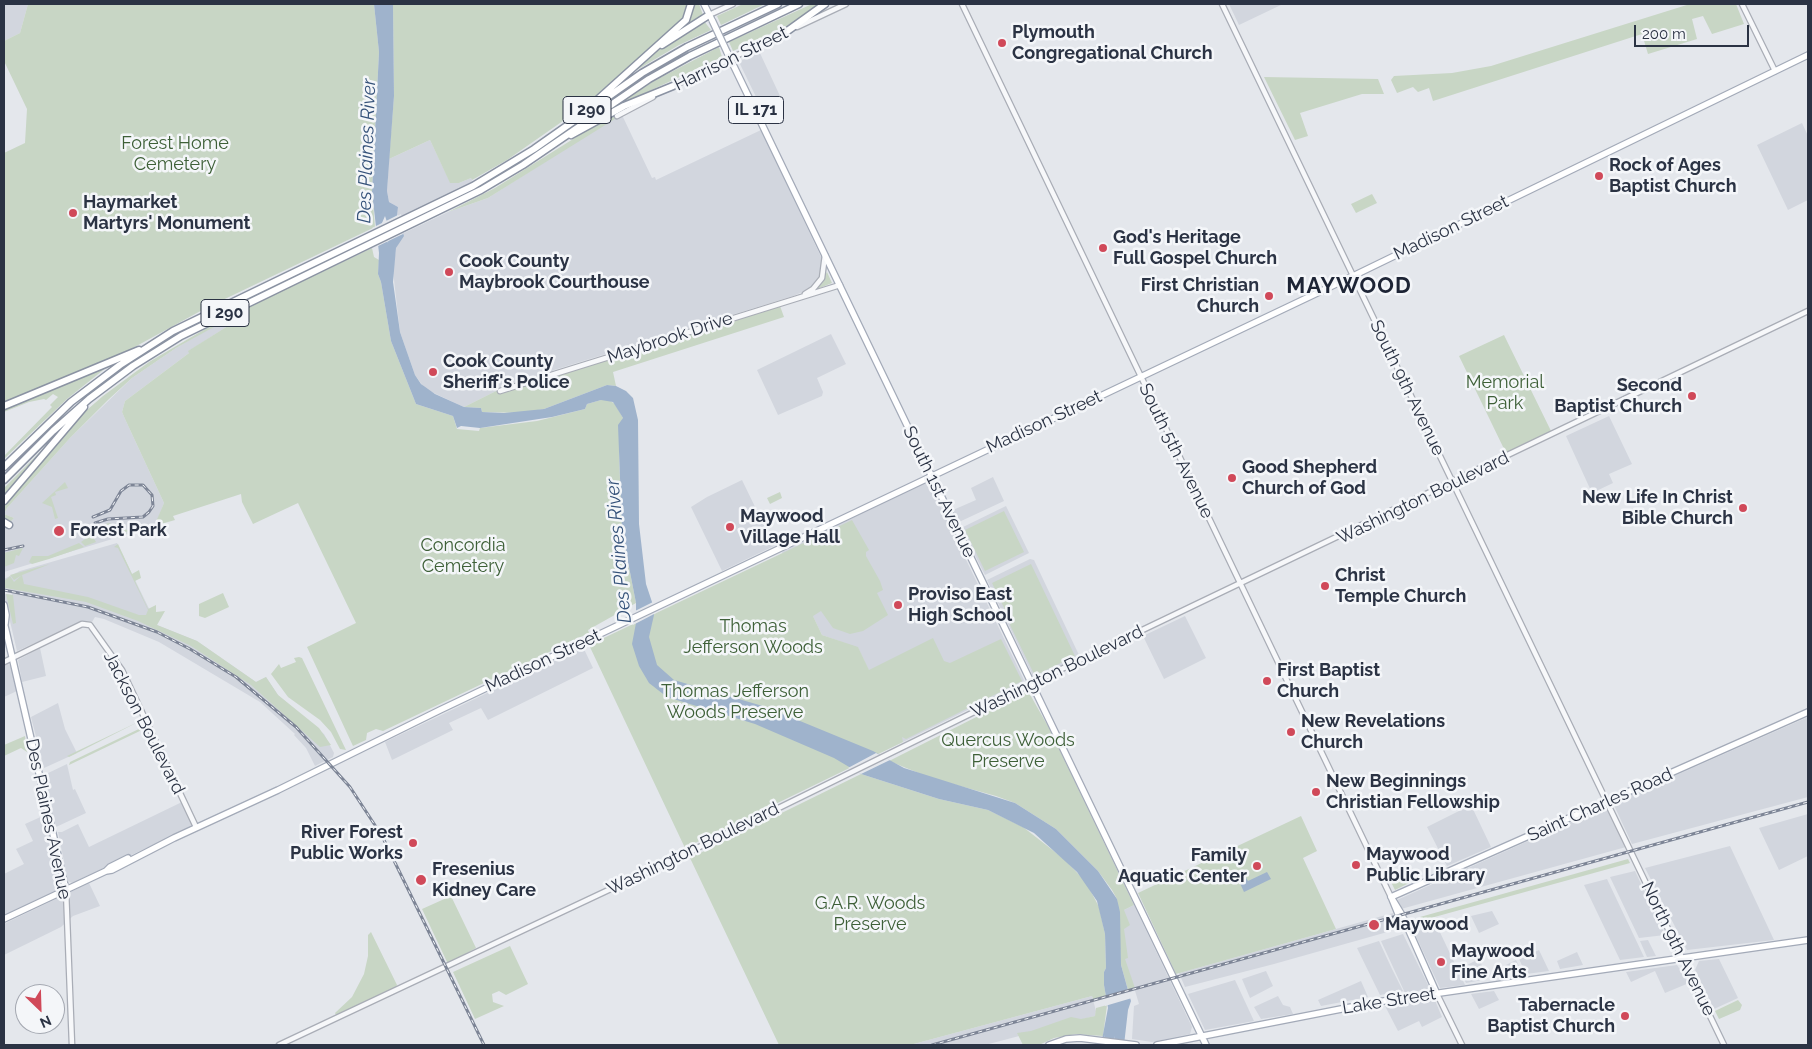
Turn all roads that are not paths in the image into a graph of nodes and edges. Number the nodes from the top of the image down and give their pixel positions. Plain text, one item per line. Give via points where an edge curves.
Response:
1 (691, 4) edge
2 (704, 4) edge
3 (733, 4) edge
4 (778, 4) edge
5 (799, 4) edge
6 (825, 4) edge
7 (846, 4) edge
8 (962, 4) edge
9 (1222, 4) edge
10 (1742, 4) edge
11 (711, 18) junction
12 (786, 32) junction
13 (651, 51) junction
14 (1808, 55) edge
15 (729, 56) junction
16 (1774, 71) junction
17 (672, 86) junction
18 (592, 107) junction
19 (616, 116) dead end
20 (561, 139) junction
21 (401, 225) junction
22 (370, 240) junction
23 (825, 253) junction
24 (1353, 276) junction
25 (840, 285) junction
26 (797, 298) junction
27 (1808, 312) edge
28 (145, 348) junction
29 (1140, 376) junction
30 (500, 391) dead end
31 (89, 399) junction
32 (4, 406) edge
33 (4, 467) edge
34 (931, 476) junction
35 (4, 480) edge
36 (1453, 483) junction
37 (4, 501) edge
38 (1240, 584) junction
39 (4, 605) edge
40 (4, 623) edge
41 (13, 657) junction
42 (4, 662) edge
43 (1031, 684) junction
44 (1808, 712) edge
45 (1607, 802) junction
46 (196, 827) junction
47 (1632, 853) joint
48 (66, 890) junction
49 (1391, 897) junction
50 (4, 919) edge
51 (1808, 940) edge
52 (1682, 958) junction
53 (1437, 994) junction
54 (1202, 1037) junction
55 (1129, 1044) edge
56 (72, 1045) edge
57 (279, 1045) edge
58 (1049, 1045) edge
59 (1136, 1045) edge
60 (1157, 1045) edge
61 (1206, 1045) edge
62 (1462, 1045) edge
63 (1724, 1045) edge

1 - 13 highway via 686,20
2 - 11 main road, South 1st Avenue / IL 171
3 - 11 street
4 - 18 highway, I 290 via 662,61
5 - 20 highway, I 290 via 670,67 617,98
6 - 12 highway
7 - 12 street, Harrison Street
8 - 29 street, South 5th Avenue
9 - 24 street, South 9th Avenue
10 - 16 street
11 - 13 highway
11 - 15 main road, South 1st Avenue / IL 171, bridge
12 - 15 street, Harrison Street
13 - 18 highway via 601,95
14 - 16 main road, Madison Street
15 - 17 street, Harrison Street
15 - 23 main road, South 1st Avenue / IL 171
16 - 24 main road, Madison Street
17 - 19 street, Harrison Street
17 - 20 highway via 624,106
18 - 21 highway, I 290 via 496,173
20 - 21 highway, I 290 via 488,186
21 - 22 highway, I 290
22 - 28 highway, I 290 via 202,316
22 - 31 highway, I 290 via 188,332 133,366
23 - 25 main road, South 1st Avenue / IL 171
23 - 26 street via 822,278 813,289
24 - 29 main road, Madison Street
24 - 36 street, South 9th Avenue
25 - 26 street, Maybrook Drive
25 - 34 main road, South 1st Avenue / IL 171
26 - 30 street, Maybrook Drive
27 - 36 street, Washington Boulevard
28 - 32 highway
28 - 33 highway, I 290 via 71,402
29 - 34 main road, Madison Street
29 - 38 street, South 5th Avenue
31 - 35 highway, I 290
31 - 37 highway
34 - 43 main road, South 1st Avenue / IL 171
34 - 46 main road, Madison Street
36 - 38 street, Washington Boulevard
36 - 45 street, South 9th Avenue
38 - 43 street, Washington Boulevard
38 - 49 street, South 5th Avenue
39 - 40 main road, Des Plaines Avenue
40 - 41 main road, Des Plaines Avenue
41 - 42 street, Jackson Boulevard
41 - 46 street, Jackson Boulevard via 82,624 90,625 122,670
41 - 48 main road, Des Plaines Avenue
43 - 54 main road, South 1st Avenue / IL 171
43 - 57 street, Washington Boulevard via 427,977
44 - 45 main road, Saint Charles Road
45 - 47 street, South 9th Avenue
45 - 49 main road, Saint Charles Road
46 - 48 main road, Madison Street
47 - 52 street, North 9th Avenue
48 - 50 main road, Madison Street
48 - 56 street, Des Plaines Avenue
49 - 53 main road, South 5th Avenue
51 - 52 main road, Lake Street
52 - 53 main road, Lake Street
52 - 63 street, North 9th Avenue
53 - 54 main road, Lake Street via 1377,1002
53 - 62 street
54 - 60 main road, Lake Street
54 - 61 main road, IL 171
55 - 58 main road via 1090,1039
55 - 59 main road

